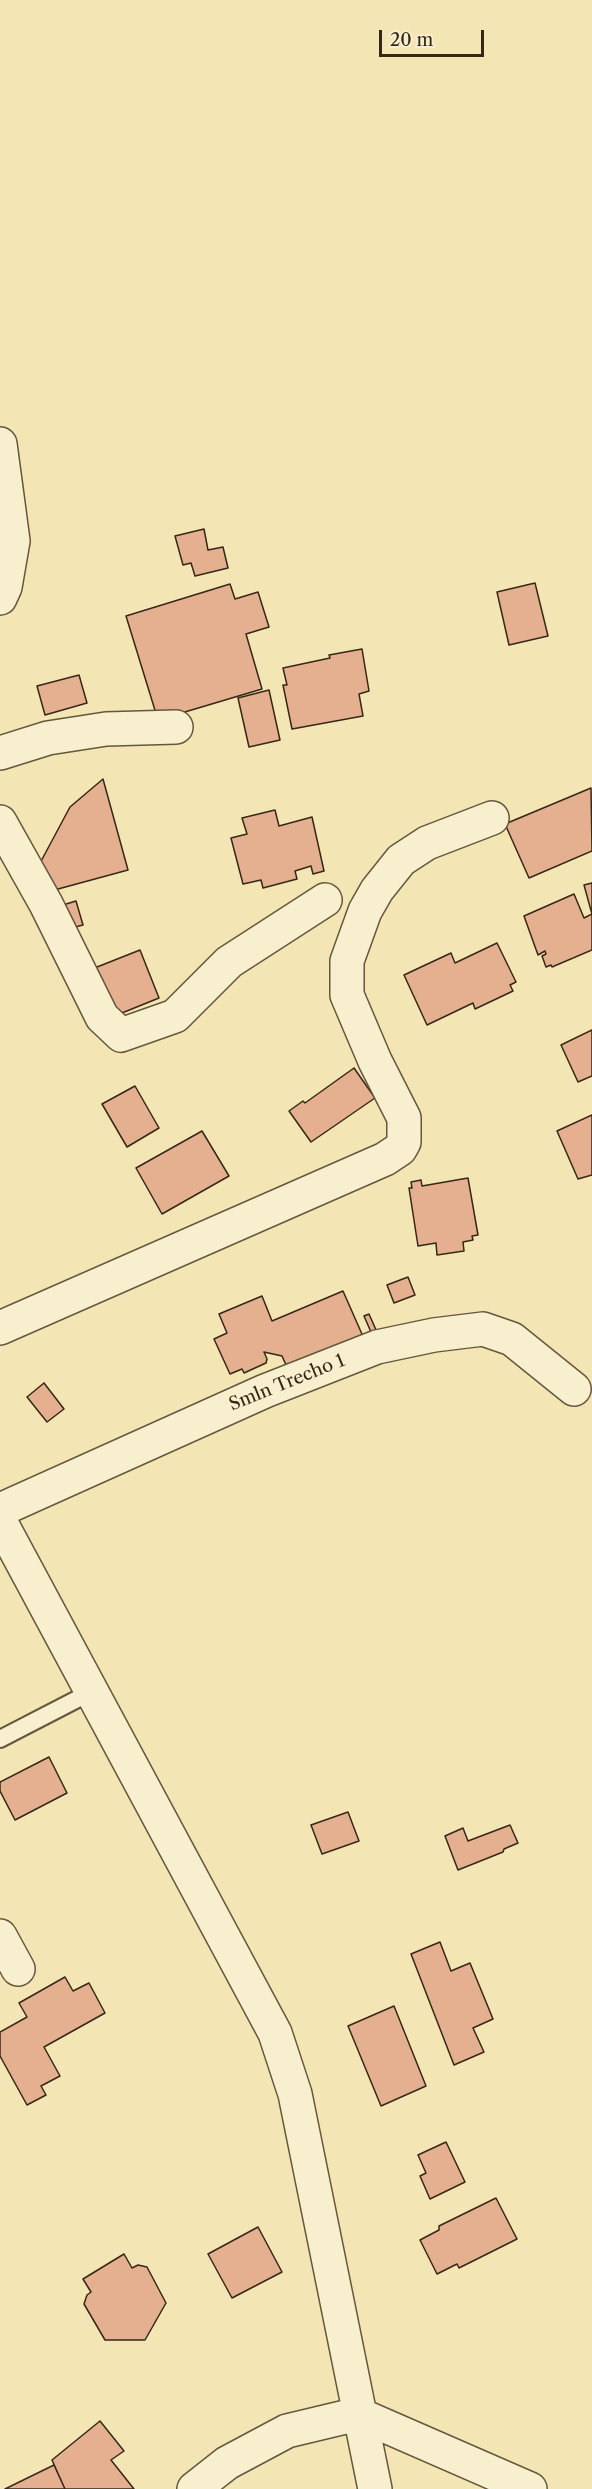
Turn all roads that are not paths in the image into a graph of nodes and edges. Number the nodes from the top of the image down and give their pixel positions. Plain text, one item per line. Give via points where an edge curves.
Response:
1 (0, 444) edge
2 (0, 598) edge
3 (176, 726) dead end
4 (0, 753) edge
5 (492, 818) dead end
6 (0, 822) edge
7 (325, 900) dead end
8 (0, 1328) edge
9 (574, 1389) dead end
10 (0, 1510) edge
11 (0, 1521) edge
12 (91, 1692) junction
13 (0, 1739) edge
14 (0, 1936) edge
15 (18, 1969) dead end
16 (358, 2414) junction
17 (194, 2489) edge
18 (375, 2489) edge
19 (530, 2489) edge

1 - 2 street via 14,541
3 - 4 street via 106,729 48,738
5 - 8 street via 427,843 401,860 365,911 347,961 347,995 404,1118 404,1142 400,1149 386,1159
6 - 7 street via 102,1017 121,1035 175,1016 229,962
9 - 10 street, Smln Trecho 1 via 512,1339 483,1329 377,1347 265,1391
11 - 12 street
12 - 13 lane
12 - 16 street via 275,2033 295,2094
14 - 15 street
16 - 17 street via 287,2431 227,2463
16 - 18 street
16 - 19 street

